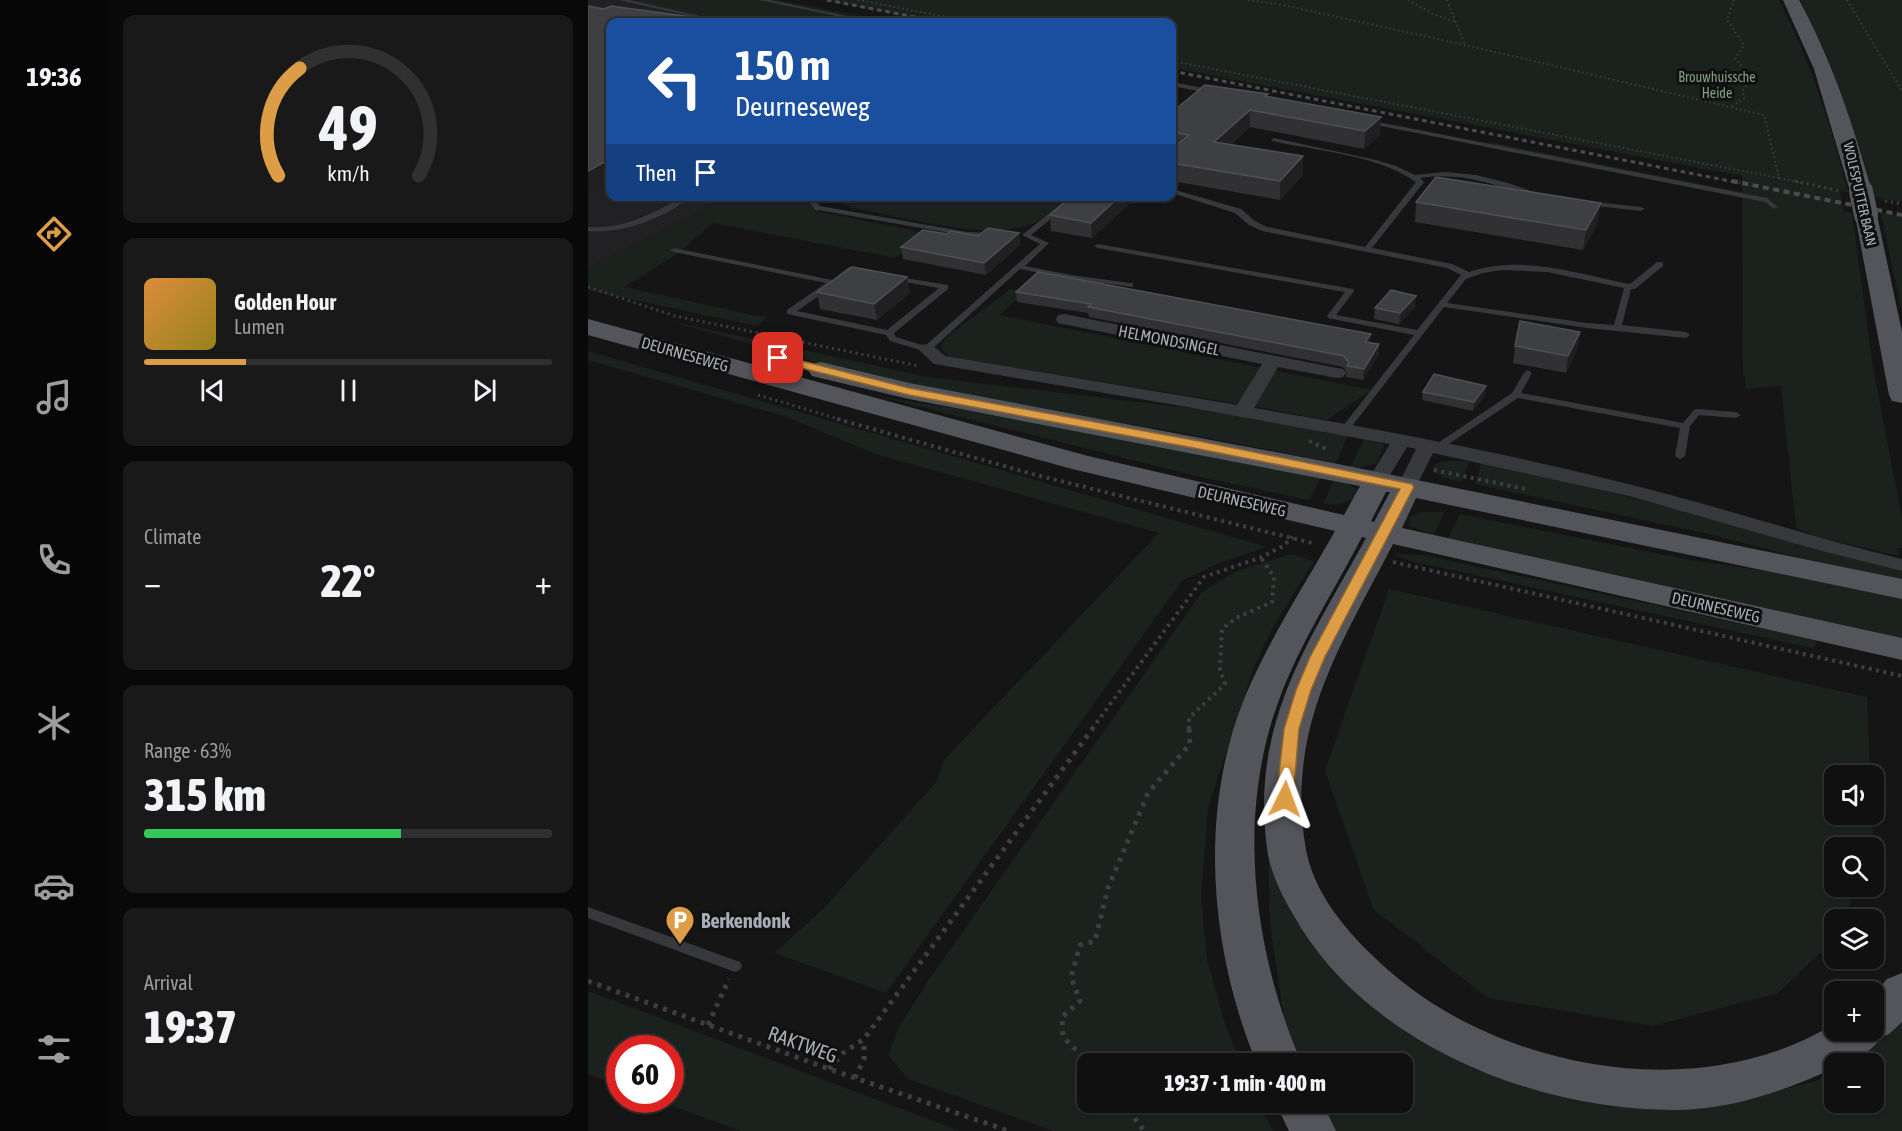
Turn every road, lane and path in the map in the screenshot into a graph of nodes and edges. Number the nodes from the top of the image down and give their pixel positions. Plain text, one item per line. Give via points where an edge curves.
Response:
1 (622, 0) edge
2 (762, 0) edge
3 (858, 0) edge
4 (1248, 0) edge
5 (1408, 0) edge
6 (1447, 0) edge
7 (1734, 0) edge
8 (1791, 0) edge
9 (1847, 0) edge
10 (705, 18) edge
11 (852, 18) edge
12 (953, 18) edge
13 (1456, 22) junction
14 (1465, 45) junction
15 (1176, 62) edge
16 (1176, 85) edge
17 (1203, 90) junction
18 (1902, 91) edge
19 (1215, 92) edge
20 (1195, 97) edge
21 (1732, 106) junction
22 (1356, 120) edge
23 (1274, 140) dead end
24 (1415, 177) junction
25 (1779, 178) junction
26 (1176, 192) edge
27 (1855, 192) junction
28 (1545, 197) edge
29 (680, 201) edge
30 (812, 201) edge
31 (1070, 201) edge
32 (1582, 202) edge
33 (1902, 204) edge
34 (1774, 207) dead end
35 (1875, 208) junction
36 (1641, 209) dead end
37 (588, 229) edge
38 (1006, 235) edge
39 (1016, 235) edge
40 (1026, 236) junction
41 (1098, 246) dead end
42 (1367, 249) junction
43 (674, 250) dead end
44 (1660, 264) dead end
45 (1020, 267) junction
46 (860, 271) edge
47 (881, 275) edge
48 (1468, 275) junction
49 (832, 282) junction
50 (1131, 285) dead end
51 (1628, 286) junction
52 (1441, 304) junction
53 (588, 307) edge
54 (1064, 319) dead end
55 (588, 327) edge
56 (1617, 327) junction
57 (889, 333) junction
58 (1418, 333) junction
59 (1686, 335) dead end
60 (927, 349) junction
61 (1273, 361) junction
62 (1336, 373) dead end
63 (1528, 373) dead end
64 (1516, 396) junction
65 (1902, 396) edge
66 (1243, 410) junction
67 (1736, 415) dead end
68 (1685, 426) junction
69 (1346, 428) junction
70 (1401, 440) junction
71 (1432, 446) junction
72 (1680, 456) dead end
73 (1412, 477) junction
74 (1377, 481) junction
75 (1535, 491) dead end
76 (1292, 538) dead end
77 (1369, 539) junction
78 (1261, 558) junction
79 (1902, 565) edge
80 (1902, 589) edge
81 (1902, 649) edge
82 (1902, 676) edge
83 (588, 912) edge
84 (735, 966) joint
85 (588, 981) edge
86 (1902, 991) edge
87 (1884, 1012) edge
88 (708, 1025) junction
89 (864, 1039) junction
90 (1846, 1041) edge
91 (1079, 1053) edge
92 (1276, 1053) edge
93 (829, 1069) junction
94 (855, 1078) junction
95 (1131, 1113) edge
96 (1304, 1113) edge
97 (1010, 1131) edge
98 (1144, 1131) edge
99 (1313, 1131) edge

1 - 10 lane
2 - 11 lane
3 - 12 path
4 - 14 path
5 - 13 path
6 - 13 path
7 - 21 path via 1726,14 1726,24 1744,45 1735,59 1752,77 1743,90 1743,99
8 - 27 main road, WOLFSPUTTER BAAN via 1844,129
9 - 18 path
13 - 14 path
14 - 21 path
15 - 25 path
16 - 17 lane
17 - 19 lane
17 - 20 lane
21 - 25 path via 1764,115
22 - 34 lane via 1767,200
23 - 24 lane via 1341,154
24 - 28 lane via 1433,172 1483,179
24 - 42 lane via 1420,182
25 - 27 path
26 - 42 lane via 1238,211 1265,229
27 - 35 main road, WOLFSPUTTER BAAN, bridge
29 - 37 lane via 626,228
30 - 38 lane via 818,208 828,210 967,234
31 - 40 lane
32 - 36 lane
33 - 35 path
35 - 65 main road, WOLFSPUTTER BAAN
39 - 40 lane
40 - 45 lane via 1045,243
41 - 58 lane via 1350,291 1331,316
42 - 48 lane via 1449,266
43 - 49 lane
44 - 51 lane via 1632,287
45 - 50 lane
45 - 60 lane
46 - 49 lane via 849,269
47 - 57 lane via 945,287
48 - 51 lane via 1497,268 1520,268
48 - 52 lane via 1459,280
49 - 57 lane via 790,312
51 - 56 lane
52 - 56 lane via 1594,328
52 - 58 lane
53 - 74 main road, DEURNESEWEG via 909,391
54 - 61 street, HELMONDSINGEL
55 - 77 main road, DEURNESEWEG
56 - 59 lane
57 - 60 lane via 893,339
58 - 69 lane
60 - 66 street via 940,360
61 - 62 street, HELMONDSINGEL
61 - 66 street
63 - 64 lane
64 - 68 lane
64 - 71 lane
66 - 69 street
67 - 68 lane via 1697,411
68 - 72 lane
69 - 70 street
70 - 71 street
70 - 74 street
71 - 73 street
71 - 79 street via 1599,482
73 - 74 main road, DEURNESEWEG
73 - 75 path
73 - 77 main road
73 - 80 main road, DEURNESEWEG
74 - 77 main road
76 - 78 path via 1274,554
77 - 81 main road, DEURNESEWEG
77 - 82 path, DEURNESEWEG
77 - 90 main road via 1303,690 1292,729 1285,783 1286,846 1292,870 1329,939 1367,978 1425,1020 1480,1049 1527,1067 1608,1086 1679,1090 1722,1086 1803,1064
77 - 92 main road via 1270,678 1252,727 1238,784 1235,888 1258,1002
78 - 89 path via 1204,577
78 - 91 path via 1274,577 1272,602 1236,618 1222,629 1220,669 1225,684 1189,718 1190,744 1148,793 1108,888 1095,941 1080,945 1071,977 1080,1001 1062,1017 1063,1036
83 - 84 lane
84 - 88 path
85 - 88 path, RAKTWEG
86 - 87 main road
88 - 93 path, RAKTWEG
89 - 93 path via 843,1053
89 - 94 path via 864,1059
93 - 94 path, RAKTWEG
94 - 97 path, RAKTWEG
95 - 98 path
96 - 99 main road

